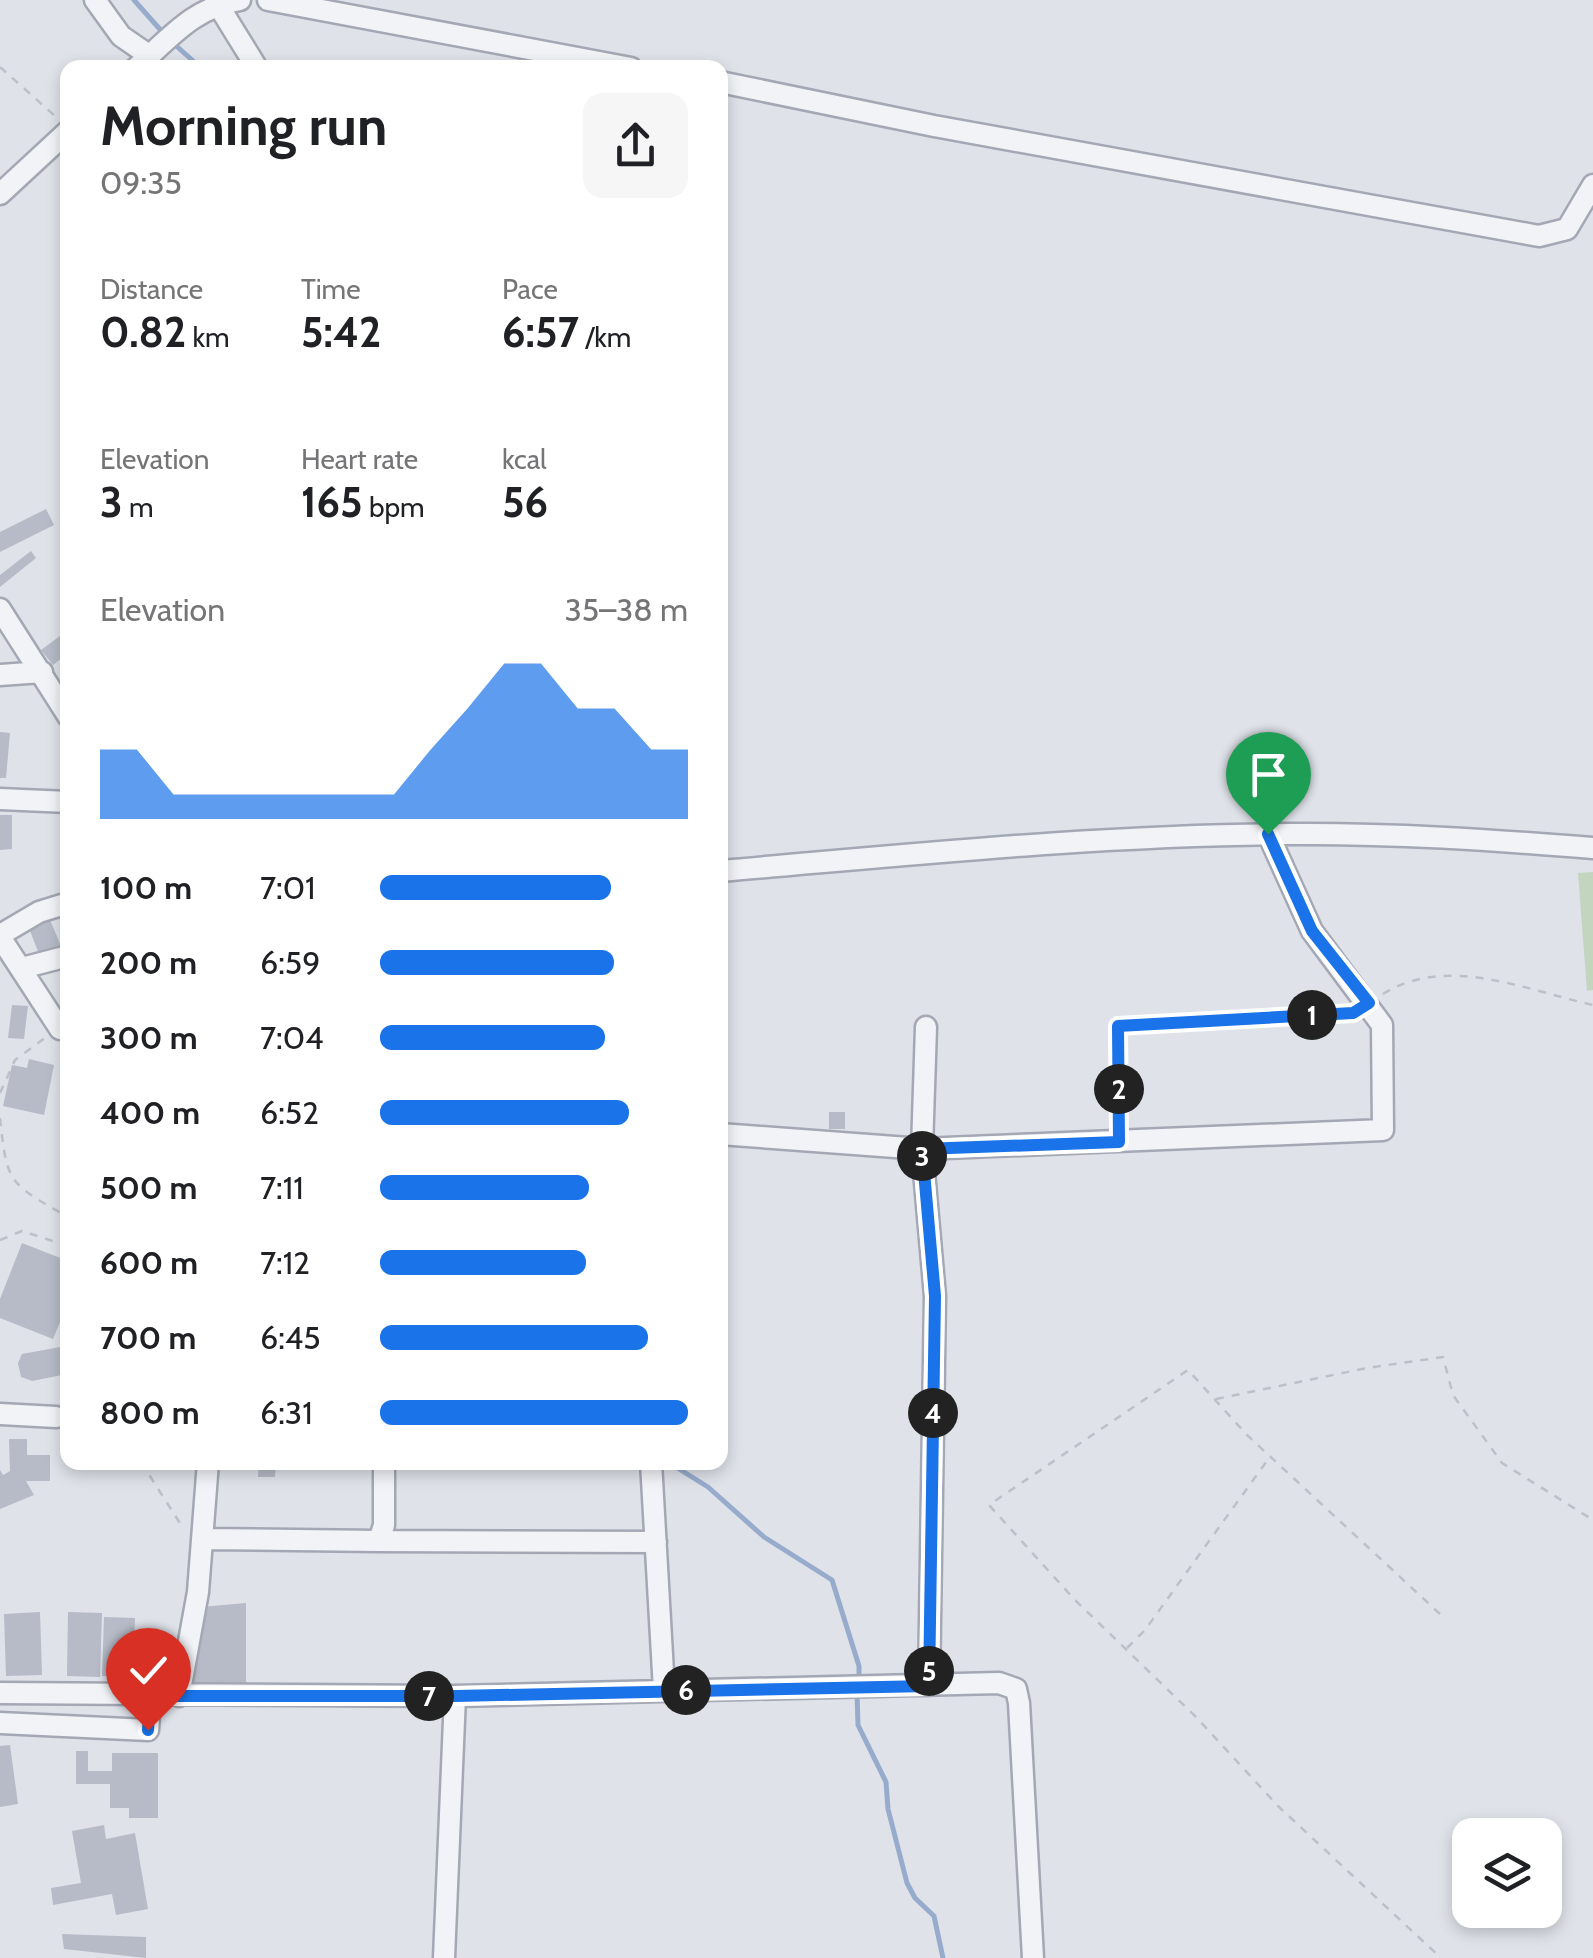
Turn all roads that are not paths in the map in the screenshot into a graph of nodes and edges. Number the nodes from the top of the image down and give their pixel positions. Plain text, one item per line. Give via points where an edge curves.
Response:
1 (95, 0) edge
2 (240, 0) edge
3 (268, 0) edge
4 (215, 2) edge
5 (141, 60) edge
6 (145, 60) edge
7 (253, 60) edge
8 (584, 60) edge
9 (728, 84) edge
10 (60, 137) edge
11 (1593, 185) edge
12 (0, 194) edge
13 (0, 609) edge
14 (42, 672) junction
15 (0, 675) edge
16 (60, 702) edge
17 (0, 798) edge
18 (60, 802) edge
19 (1268, 834) junction
20 (1593, 848) edge
21 (728, 870) edge
22 (60, 906) edge
23 (0, 936) edge
24 (60, 958) edge
25 (22, 968) junction
26 (60, 1019) edge
27 (926, 1028) dead end
28 (728, 1135) edge
29 (922, 1149) junction
30 (0, 1414) edge
31 (56, 1417) dead end
32 (207, 1470) edge
33 (384, 1470) edge
34 (652, 1470) edge
35 (195, 1538) junction
36 (379, 1541) junction
37 (656, 1542) junction
38 (929, 1686) junction
39 (664, 1690) junction
40 (0, 1693) edge
41 (150, 1696) junction
42 (180, 1696) junction
43 (456, 1696) junction
44 (0, 1723) edge
45 (444, 1958) edge
46 (1033, 1958) edge

1 - 5 street
2 - 4 street
3 - 8 street
4 - 6 street
4 - 7 street
9 - 11 street via 1539,236 1567,229
10 - 12 street
13 - 14 street
14 - 15 street
14 - 16 street
17 - 18 street
19 - 20 street via 1436,836
19 - 21 street via 1098,840
19 - 29 street via 1312,931 1382,1025 1383,1130
22 - 23 street
23 - 25 street
24 - 25 street
25 - 26 street
27 - 29 street
28 - 29 street
29 - 38 street via 935,1296
30 - 31 street
32 - 35 street
33 - 36 street
34 - 37 street
35 - 36 street
35 - 42 street
36 - 37 street
37 - 39 street
38 - 39 street
38 - 46 street via 999,1683 1016,1689
39 - 43 street
40 - 41 street
41 - 42 street
41 - 44 street via 148,1730
42 - 43 street
43 - 45 street

